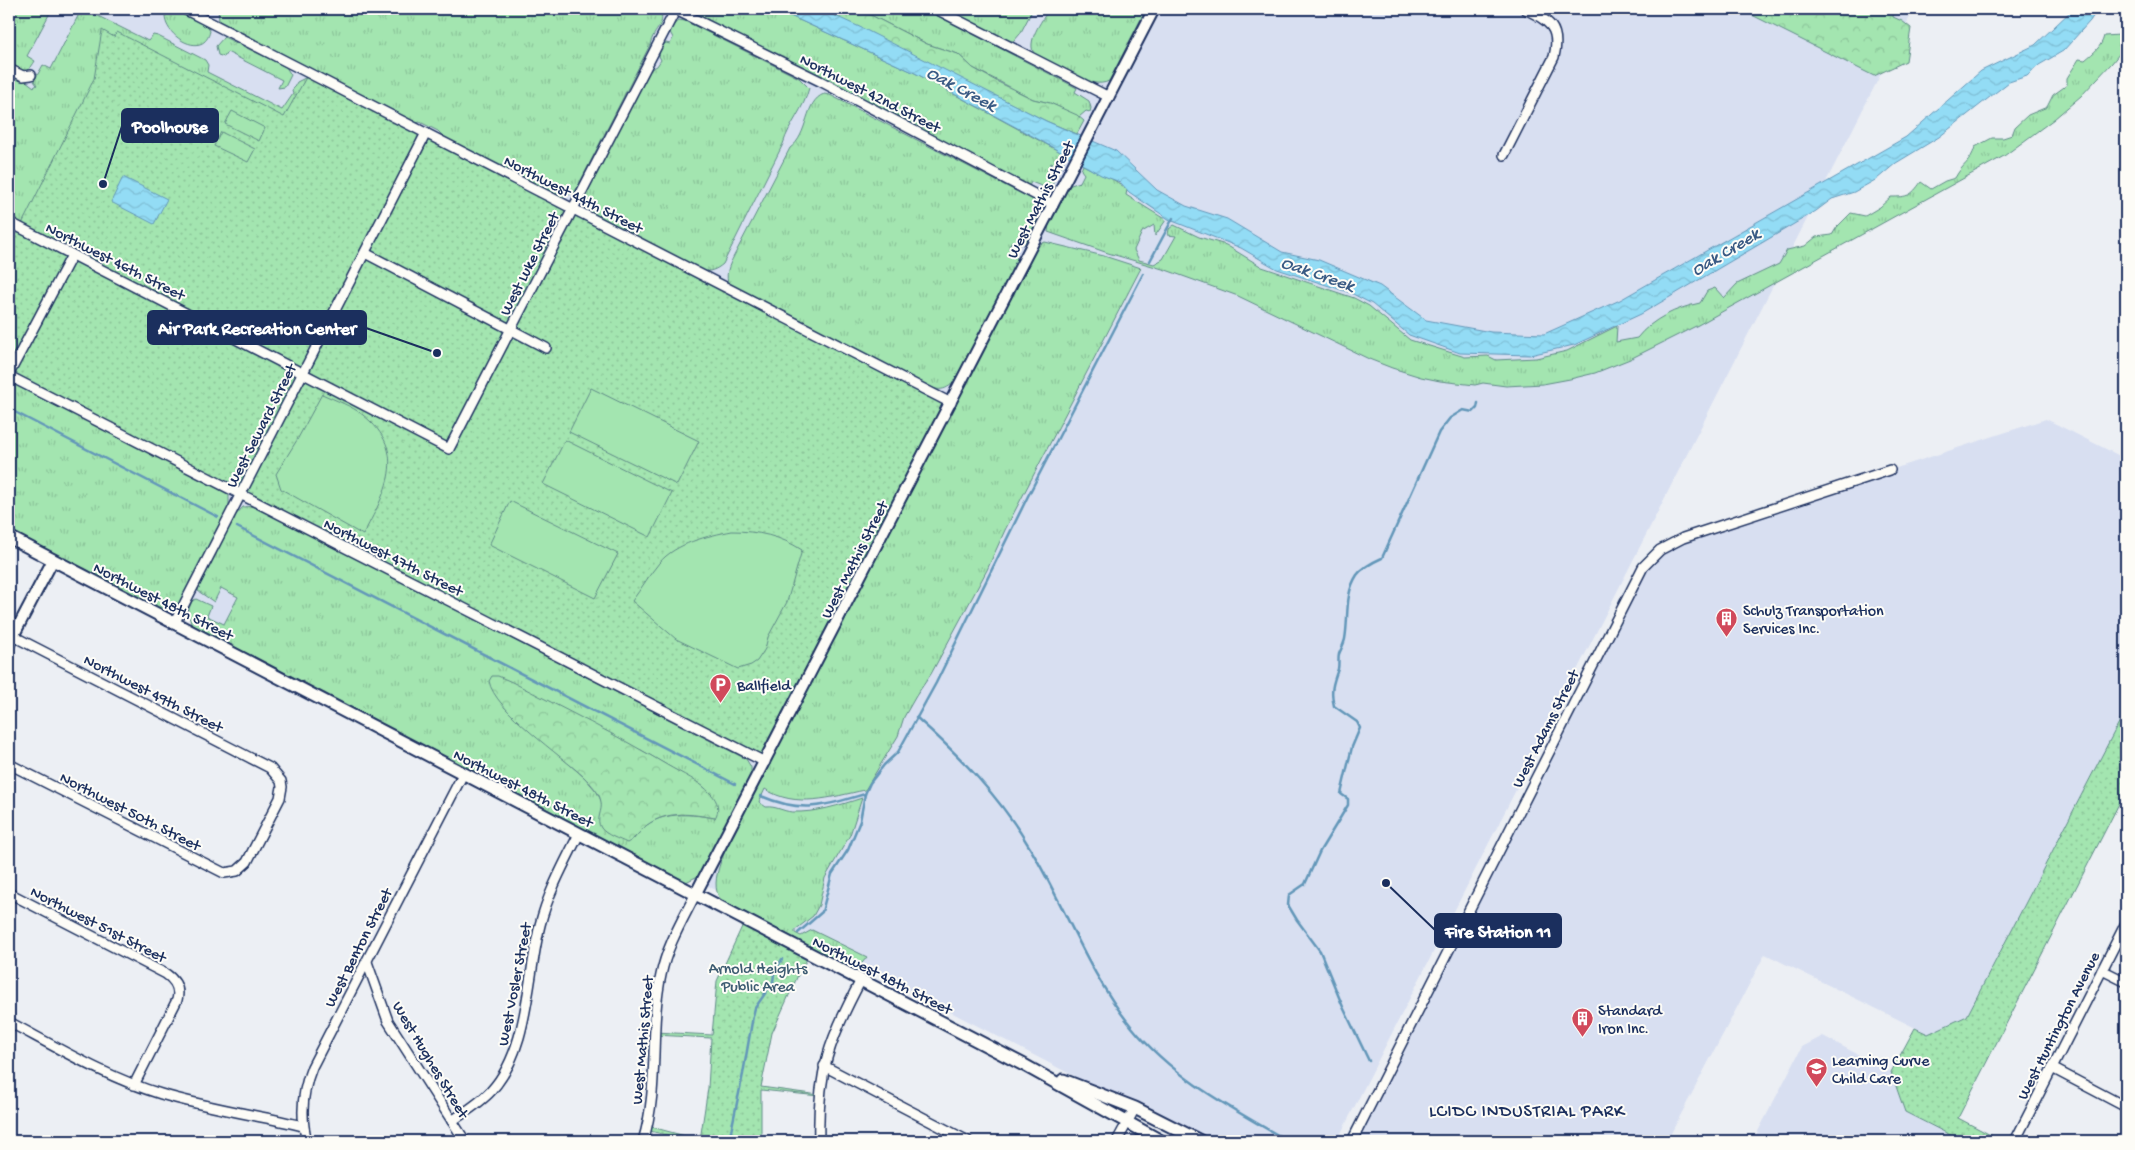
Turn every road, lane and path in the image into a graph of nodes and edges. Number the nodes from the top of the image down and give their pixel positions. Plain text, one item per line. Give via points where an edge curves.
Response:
1 (184, 9) edge
2 (675, 9) edge
3 (936, 9) edge
4 (1154, 9) edge
5 (1525, 9) edge
6 (194, 11) edge
7 (9, 69) edge
8 (31, 75) dead end
9 (1109, 97) junction
10 (426, 133) junction
11 (1504, 155) dead end
12 (1053, 204) junction
13 (573, 209) junction
14 (9, 222) edge
15 (365, 253) junction
16 (72, 255) junction
17 (511, 329) junction
18 (546, 348) dead end
19 (303, 373) junction
20 (9, 375) edge
21 (951, 403) junction
22 (449, 450) joint
23 (1890, 470) dead end
24 (241, 495) junction
25 (9, 537) edge
26 (53, 560) junction
27 (174, 624) junction
28 (11, 640) edge
29 (765, 762) junction
30 (9, 764) edge
31 (463, 774) junction
32 (579, 834) junction
33 (241, 869) joint
34 (9, 893) edge
35 (695, 894) junction
36 (2126, 923) edge
37 (367, 962) junction
38 (2102, 970) junction
39 (861, 980) junction
40 (2126, 982) edge
41 (9, 1022) edge
42 (1024, 1065) junction
43 (824, 1066) junction
44 (2052, 1068) junction
45 (134, 1085) junction
46 (2126, 1107) edge
47 (1135, 1108) junction
48 (452, 1121) junction
49 (1127, 1122) junction
50 (304, 1126) junction
51 (307, 1141) edge
52 (464, 1141) edge
53 (643, 1141) edge
54 (819, 1141) edge
55 (968, 1141) edge
56 (1117, 1141) edge
57 (1161, 1141) edge
58 (1200, 1141) edge
59 (1352, 1141) edge
60 (2015, 1141) edge

1 - 6 street, Northwest 44th Street
2 - 12 street, Northwest 42nd Street
2 - 13 street, West Luke Street
3 - 9 street
4 - 9 street, West Mathis Street
5 - 11 street via 1547,22 1556,35 1557,45 1554,57
6 - 10 street, Northwest 44th Street
7 - 8 street via 23,76
9 - 12 street, West Mathis Street
10 - 13 street, Northwest 44th Street
10 - 15 street, West Seward Street
12 - 21 street, West Mathis Street
13 - 17 street, West Luke Street
13 - 21 street, Northwest 44th Street
14 - 16 street, Northwest 46th Street
15 - 17 street
15 - 19 street, West Seward Street
16 - 19 street, Northwest 46th Street
16 - 20 street
17 - 18 street
17 - 22 street, West Luke Street
19 - 22 street, Northwest 46th Street
19 - 24 street, West Seward Street
20 - 24 street, Northwest 47th Street
21 - 29 street, West Mathis Street
23 - 59 street, West Adams Street via 1683,538 1660,550 1643,567
24 - 27 street, West Seward Street
24 - 29 street, Northwest 47th Street
25 - 26 main road, Northwest 48th Street
26 - 27 main road, Northwest 48th Street
26 - 28 street
27 - 31 main road, Northwest 48th Street
28 - 33 street, Northwest 49th Street via 270,768 280,777 280,798
29 - 35 street, West Mathis Street
30 - 33 street, Northwest 50th Street via 218,871 229,873
31 - 32 main road, Northwest 48th Street
31 - 37 street, West Benton Street
32 - 35 main road, Northwest 48th Street
32 - 48 street, West Vosler Street via 542,917 519,1040 512,1061 491,1092
34 - 45 street, Northwest 51st Street via 174,981 177,1000
35 - 39 main road, Northwest 48th Street
35 - 53 street, West Mathis Street via 670,946 661,975 652,1103
36 - 38 street, West Huntington Avenue
37 - 48 street, West Hughes Street via 388,1021
37 - 50 street, West Benton Street via 312,1067 304,1095
38 - 40 street
38 - 44 street, West Huntington Avenue
39 - 42 main road, Northwest 48th Street
39 - 43 street via 838,1025
41 - 45 street
42 - 47 main road, Northwest 48th Street
42 - 49 main road, Northwest 48th Street
43 - 54 street via 819,1096
43 - 55 street
44 - 46 street
44 - 60 street, West Huntington Avenue
45 - 50 street via 180,1099
47 - 49 street
47 - 58 main road, Northwest 48th Street
48 - 52 street, West Hughes Street
49 - 56 street
49 - 57 main road, Northwest 48th Street
50 - 51 street, West Benton Street

